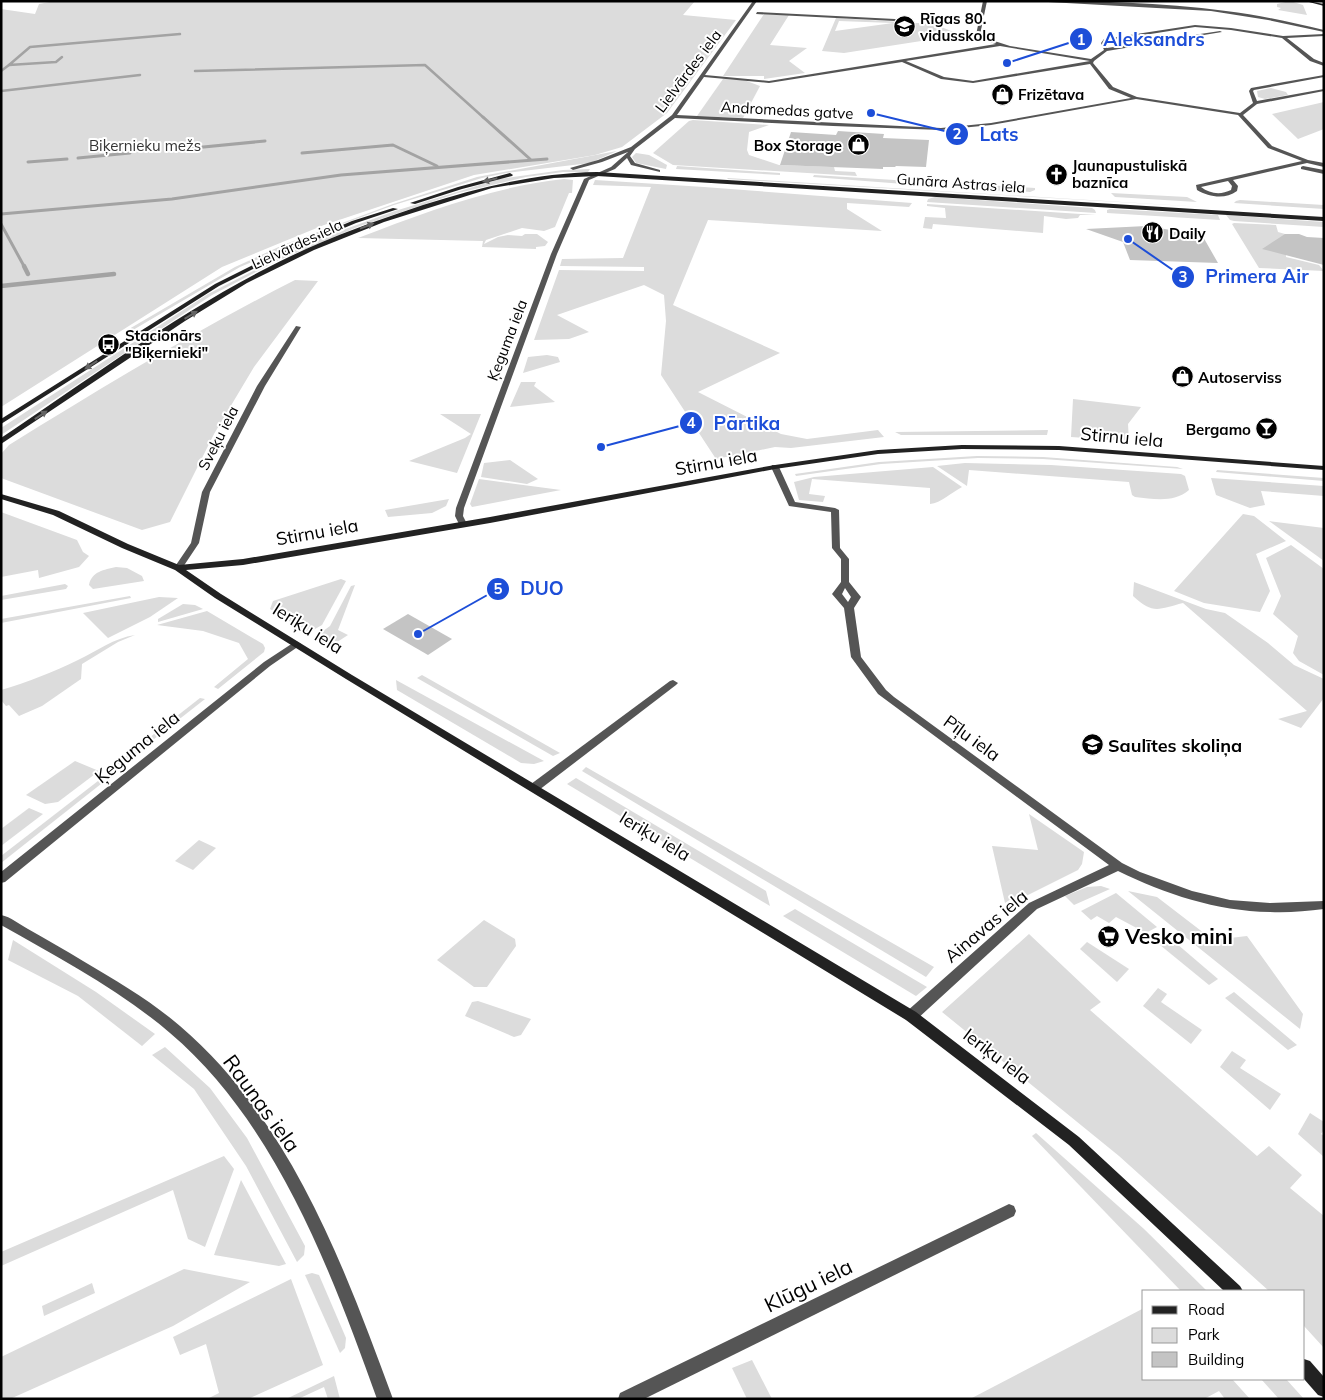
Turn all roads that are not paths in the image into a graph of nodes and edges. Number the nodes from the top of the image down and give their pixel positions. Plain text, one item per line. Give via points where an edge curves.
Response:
1 (755, 1) edge
2 (985, 1) edge
3 (1032, 1) edge
4 (1310, 1) edge
5 (1324, 5) edge
6 (757, 13) dead end
7 (894, 20) dead end
8 (1231, 29) junction
9 (1324, 30) edge
10 (1324, 35) edge
11 (1283, 37) junction
12 (1000, 45) junction
13 (983, 48) junction
14 (1106, 50) junction
15 (997, 52) dead end
16 (1010, 54) dead end
17 (1019, 54) dead end
18 (1066, 56) junction
19 (903, 61) junction
20 (1092, 61) junction
21 (1324, 65) edge
22 (1063, 67) junction
23 (704, 76) junction
24 (1324, 76) edge
25 (1324, 90) edge
26 (1136, 98) junction
27 (1255, 103) junction
28 (1240, 114) junction
29 (674, 116) junction
30 (633, 148) junction
31 (627, 155) junction
32 (613, 156) junction
33 (1306, 162) junction
34 (1324, 164) edge
35 (1289, 165) junction
36 (573, 168) junction
37 (613, 168) junction
38 (597, 171) junction
39 (658, 171) junction
40 (671, 172) dead end
41 (680, 172) dead end
42 (1324, 172) edge
43 (718, 178) junction
44 (1229, 179) junction
45 (1324, 212) edge
46 (1324, 219) edge
47 (298, 326) dead end
48 (1, 422) edge
49 (1, 442) edge
50 (775, 467) junction
51 (1324, 468) edge
52 (1, 496) edge
53 (463, 524) junction
54 (178, 568) junction
55 (845, 582) junction
56 (849, 608) junction
57 (296, 644) junction
58 (673, 684) dead end
59 (534, 787) junction
60 (1118, 866) junction
61 (1, 879) edge
62 (1324, 905) edge
63 (1, 919) edge
64 (911, 1016) junction
65 (1009, 1211) dead end
66 (1234, 1290) edge
67 (1305, 1368) edge
68 (1324, 1389) edge
69 (385, 1399) edge
70 (626, 1399) edge

1 - 23 street, Lielvārdes iela
2 - 12 street via 978,35
3 - 9 street via 1210,10
4 - 5 main road
6 - 7 street
8 - 11 street
8 - 14 street
8 - 14 street via 1195,26 1118,37 1105,40
10 - 11 street
11 - 21 street via 1312,60
12 - 13 street, Andromedas gatve
12 - 18 street
13 - 15 street
13 - 19 street, Andromedas gatve
14 - 20 street
16 - 17 street
18 - 20 street
18 - 22 street via 1055,61
19 - 22 street via 943,78 973,82
19 - 23 street, Andromedas gatve via 769,82
20 - 22 street
20 - 26 street, Andromedas gatve via 1110,88
23 - 29 street, Lielvārdes iela
24 - 27 street via 1253,89
25 - 27 street
26 - 28 street, Andromedas gatve
26 - 29 street, Andromedas gatve via 991,124 942,129
27 - 28 street
28 - 33 street via 1270,147
29 - 30 street, Lielvārdes iela
30 - 31 street, Lielvārdes iela
30 - 32 street, Lielvārdes iela
31 - 37 street, Lielvārdes iela
31 - 39 street via 633,164
32 - 36 street, Lielvārdes iela
32 - 38 street, Ķeguma iela
33 - 34 street
33 - 35 street
35 - 42 street
35 - 44 street
36 - 38 main road, Lielvārdes iela
36 -> 48 main road, Lielvārdes iela via 520,173 460,188 354,222 285,251 217,285
37 - 38 street, Lielvārdes iela
37 - 39 main road
38 - 43 main road, Gunāra Astras iela
49 -> 38 main road, Lielvārdes iela via 184,319 296,256 389,218 466,193 517,180
38 - 53 street, Ķeguma iela via 587,179 554,254 460,508
39 - 40 main road
41 - 43 main road, Gunāra Astras iela
43 - 45 main road, Gunāra Astras iela
43 - 46 main road, Gunāra Astras iela
44 - 44 street via 1222,180 1198,186 1205,193 1228,195 1235,186
47 - 54 street, Sveķu iela via 261,386 206,492 195,543
50 - 51 main road, Stirnu iela via 878,452 962,447 1060,448
50 - 53 main road, Stirnu iela
50 - 55 street, Pīļu iela via 792,504 834,510 836,548 845,559
52 - 54 main road, Ieriķu iela via 56,513
53 - 54 main road, Stirnu iela via 243,562
54 - 57 main road, Ieriķu iela
55 - 56 street, Pīļu iela via 856,597
55 - 56 street, Pīļu iela via 837,594
56 - 60 street, Pīļu iela via 856,657 882,692
57 - 59 main road, Ieriķu iela
57 - 61 street, Ķeguma iela via 260,669
58 - 59 street
59 - 64 main road, Ieriķu iela
60 - 62 street via 1153,884 1196,898 1271,908
60 - 64 street, Ainavas iela via 1033,906
63 - 69 street, Raunas iela via 128,994 176,1030 215,1069 269,1139 327,1248
64 - 66 main road, Ieriķu iela via 1074,1141
65 - 70 street, Klūgu iela
67 - 68 main road

